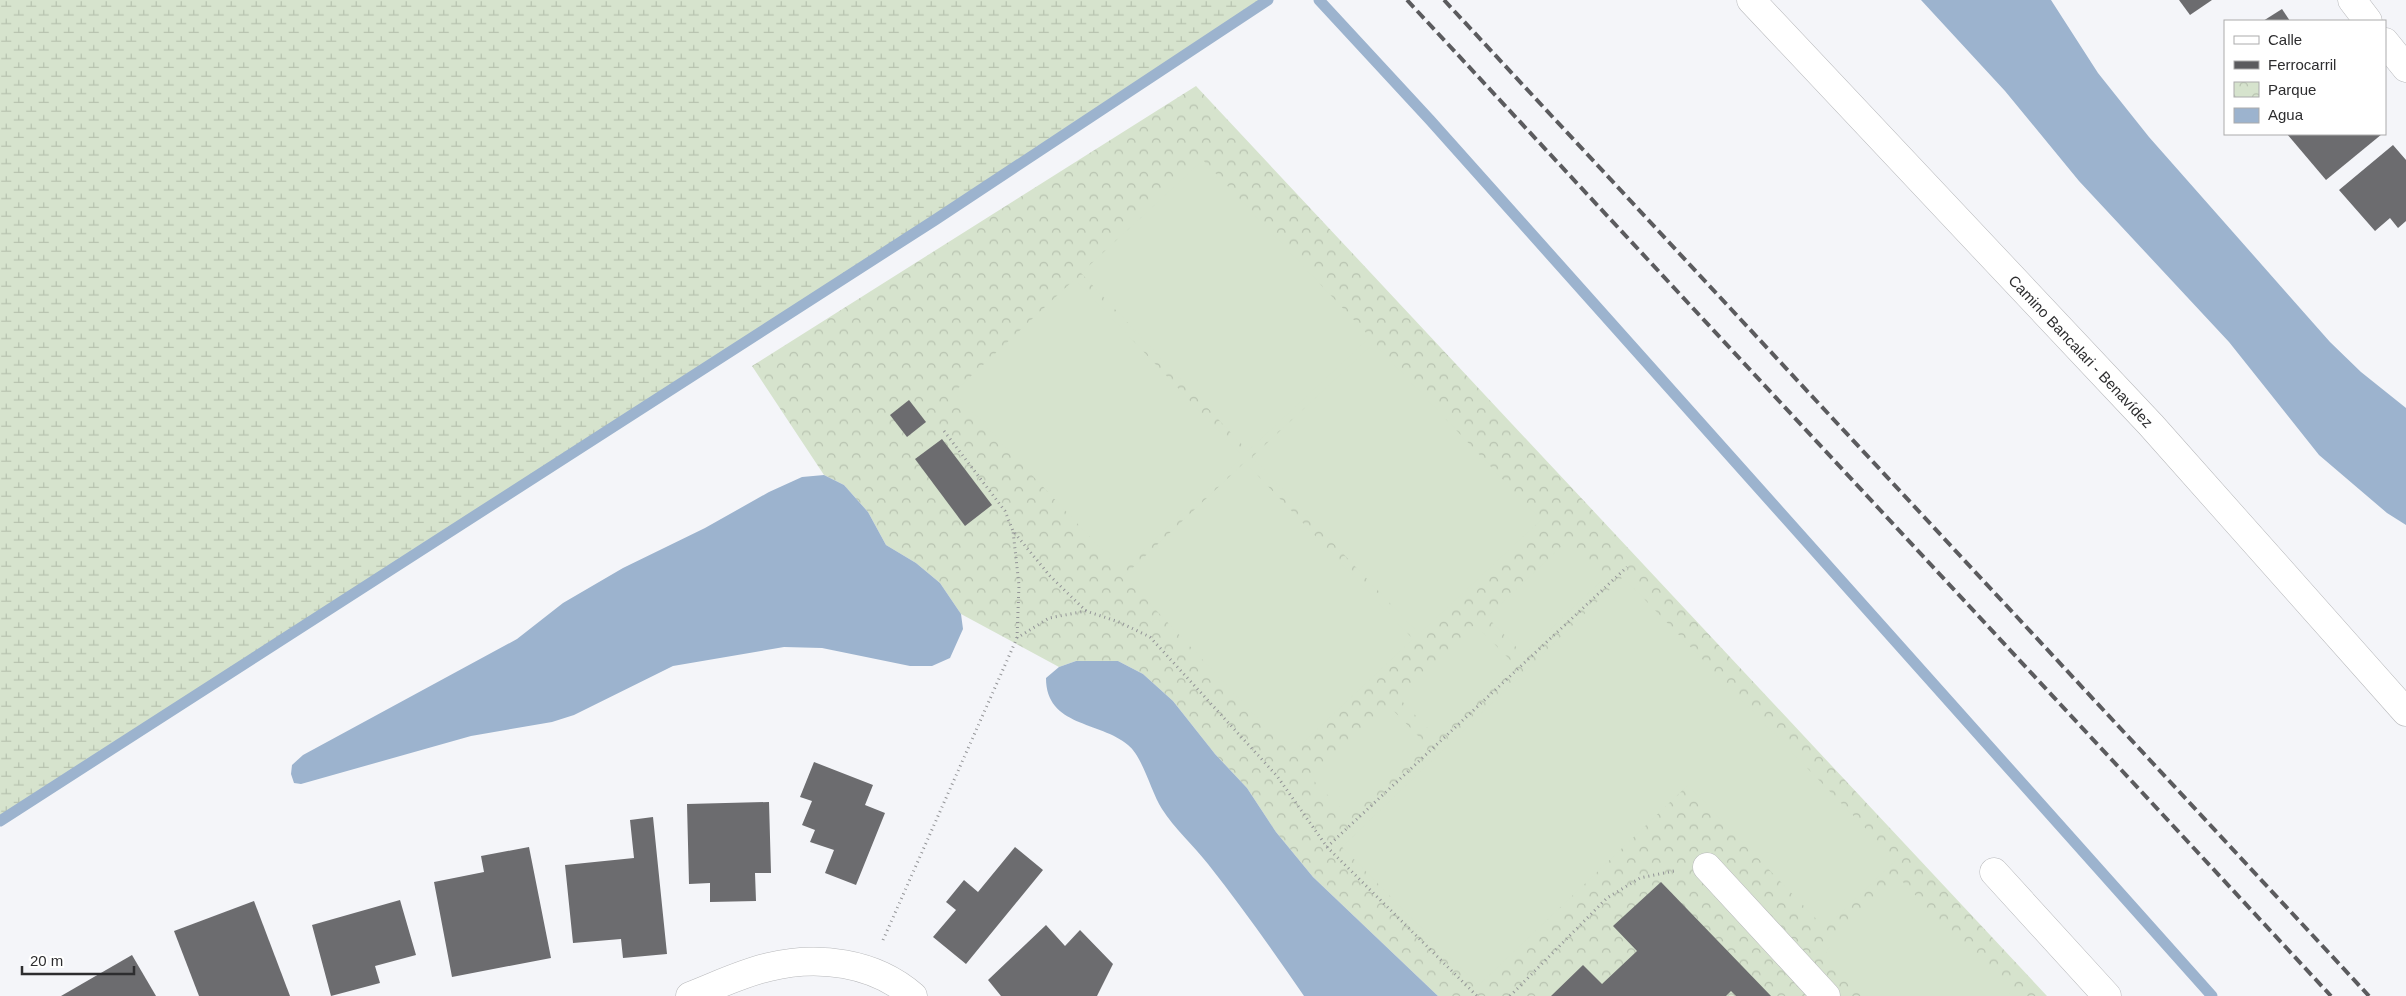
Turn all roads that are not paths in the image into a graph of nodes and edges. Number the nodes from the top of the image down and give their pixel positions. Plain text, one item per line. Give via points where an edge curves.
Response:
1 (1750, 0) edge
2 (2352, 0) edge
3 (2367, 20) edge
4 (2386, 43) edge
5 (2406, 68) edge
6 (2406, 711) edge
7 (1706, 867) road end
8 (1994, 872) dead end
9 (690, 996) edge
10 (913, 996) edge
11 (1826, 996) edge
12 (2107, 996) edge

1 - 6 main road, Camino Bancalari - Benavídez via 2151,425
2 - 3 main road
4 - 5 main road
7 - 11 main road
8 - 12 main road
9 - 10 main road via 769,967 816,960 870,970

